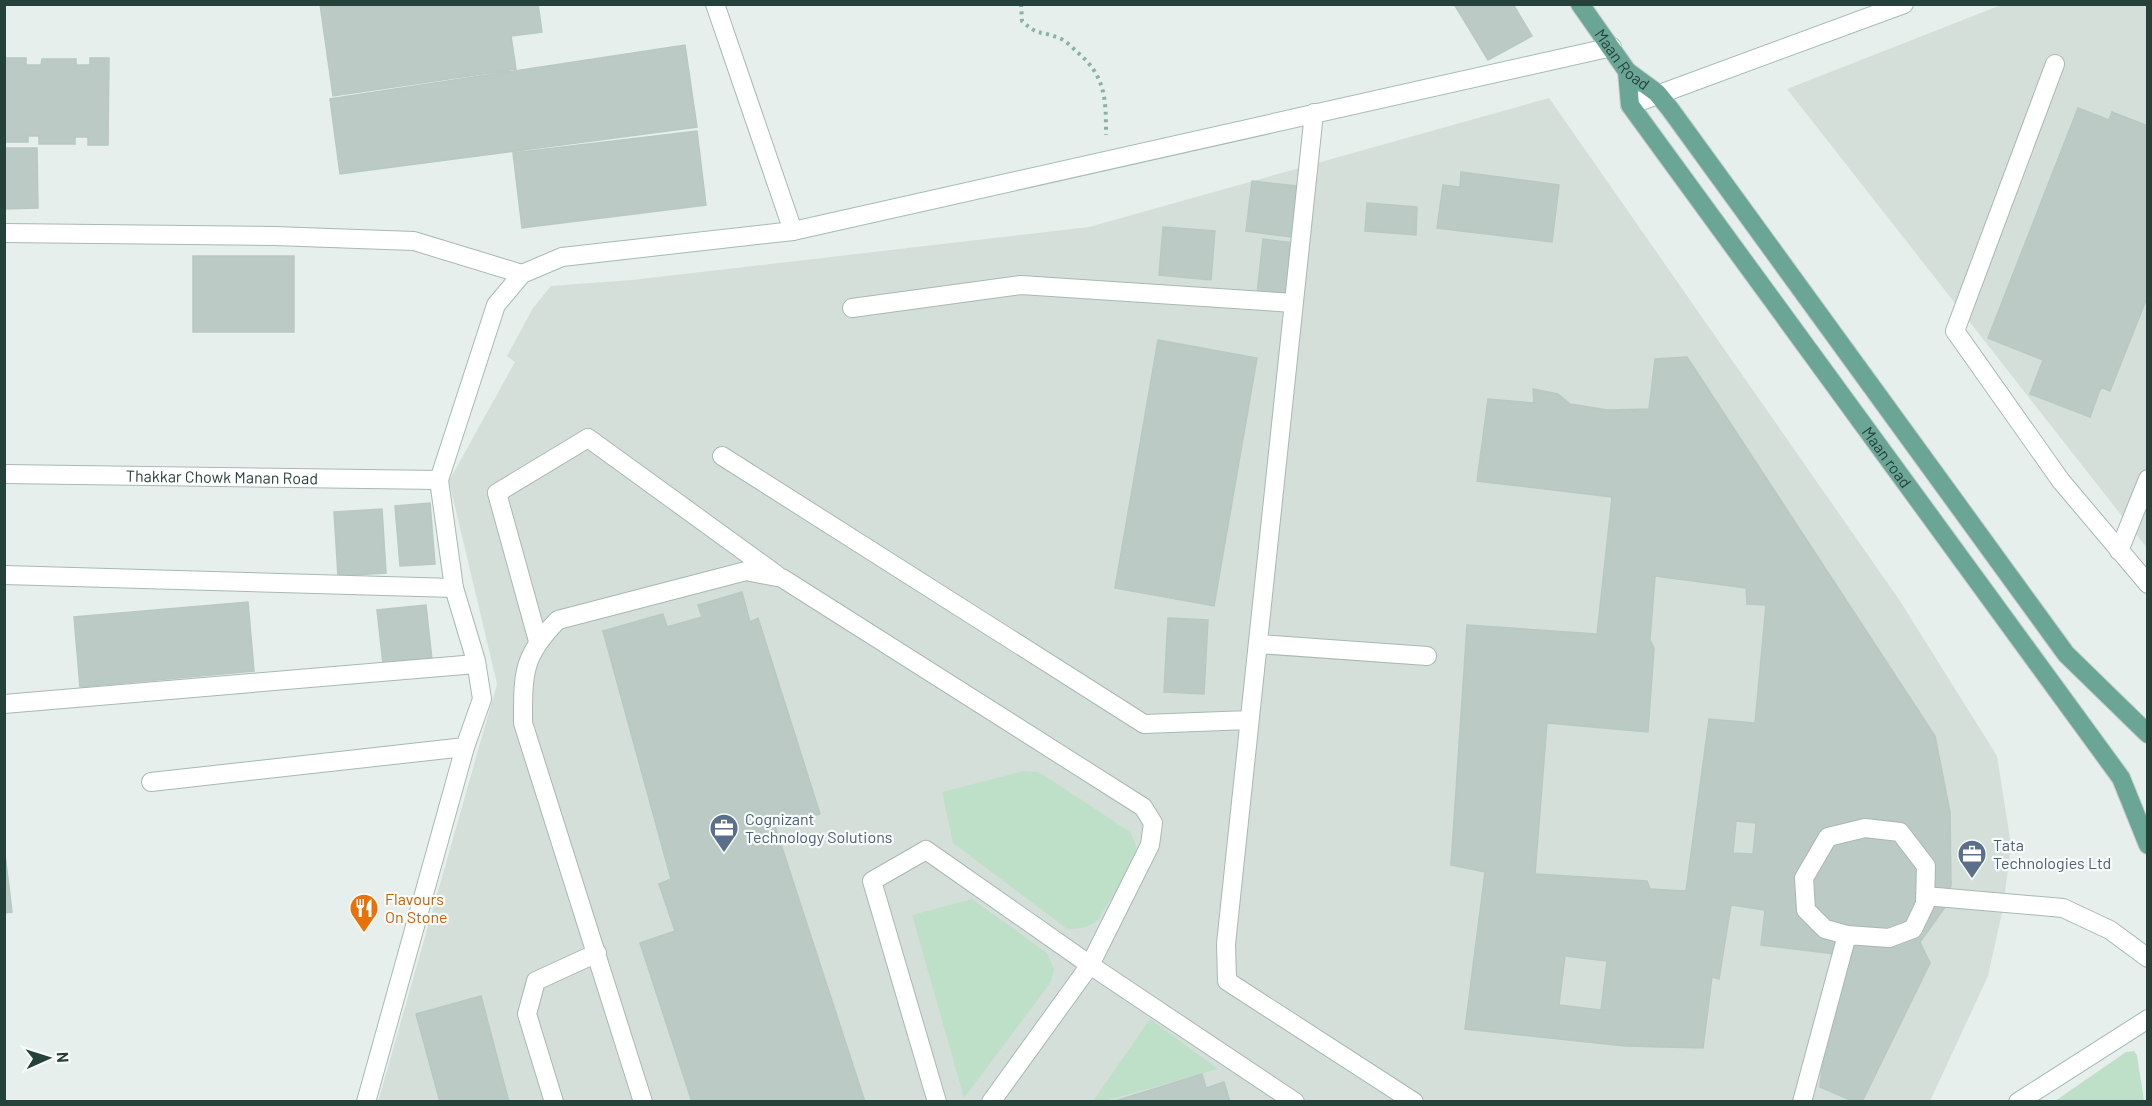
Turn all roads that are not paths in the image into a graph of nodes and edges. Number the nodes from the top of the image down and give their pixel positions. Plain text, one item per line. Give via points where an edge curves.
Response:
1 (715, 4) edge
2 (1580, 4) edge
3 (1904, 4) edge
4 (1612, 47) junction
5 (2055, 64) dead end
6 (1627, 71) junction
7 (1657, 93) junction
8 (1630, 105) junction
9 (1670, 109) joint
10 (1314, 113) junction
11 (793, 231) junction
12 (4, 233) edge
13 (522, 274) junction
14 (1294, 303) junction
15 (852, 308) dead end
16 (722, 456) dead end
17 (4, 474) edge
18 (2148, 479) edge
19 (439, 480) junction
20 (2119, 550) junction
21 (4, 575) edge
22 (782, 579) junction
23 (2148, 584) edge
24 (454, 588) junction
25 (538, 641) junction
26 (1258, 644) junction
27 (1427, 656) dead end
28 (476, 664) junction
29 (4, 704) edge
30 (1249, 720) junction
31 (2148, 734) edge
32 (465, 747) junction
33 (151, 782) dead end
34 (2148, 845) edge
35 (1925, 896) junction
36 (1847, 935) junction
37 (597, 953) junction
38 (2148, 958) edge
39 (1090, 965) junction
40 (2148, 1019) edge
41 (366, 1101) edge
42 (554, 1101) edge
43 (644, 1101) edge
44 (937, 1101) edge
45 (991, 1101) edge
46 (1295, 1101) edge
47 (1414, 1101) edge
48 (1802, 1101) edge
49 (2018, 1101) edge

1 - 11 street
2 - 4 main road, Maan Road
3 - 7 street
4 - 6 main road, Maan Road
4 - 10 street
5 - 20 street via 1955,331 2061,482
6 - 7 main road, Maan Road
6 - 8 main road, Maan road
7 - 8 street
7 - 9 main road, Maan Road
8 - 34 main road, Maan road via 2121,778
9 - 31 main road, Maan road via 2066,654
10 - 11 street
10 - 14 street
11 - 13 street via 562,257
12 - 13 street via 414,241
13 - 19 street via 496,305
14 - 15 street via 1021,285
14 - 26 street
16 - 30 street via 1144,724
17 - 19 street, Thakkar Chowk Manan Road
18 - 20 street
19 - 24 street
20 - 23 street
21 - 24 street
22 - 25 street via 746,571 558,620
22 - 25 street via 588,438 497,493
22 - 39 street via 1143,807 1153,824 1150,845
24 - 28 street
25 - 37 street via 523,674 523,723
26 - 27 street
26 - 30 street
28 - 29 street
28 - 32 street via 482,699
30 - 47 street via 1226,945 1227,981
32 - 33 street
32 - 41 street
35 - 36 street via 1913,929 1889,938
35 - 36 street via 1926,866 1900,832 1865,828 1828,837 1804,878 1806,910 1825,929
35 - 38 street via 2063,908 2110,930
36 - 48 street
37 - 42 street via 536,981 527,1014
37 - 43 street
39 - 44 street via 926,850 872,881
39 - 45 street
39 - 46 street
40 - 49 street

